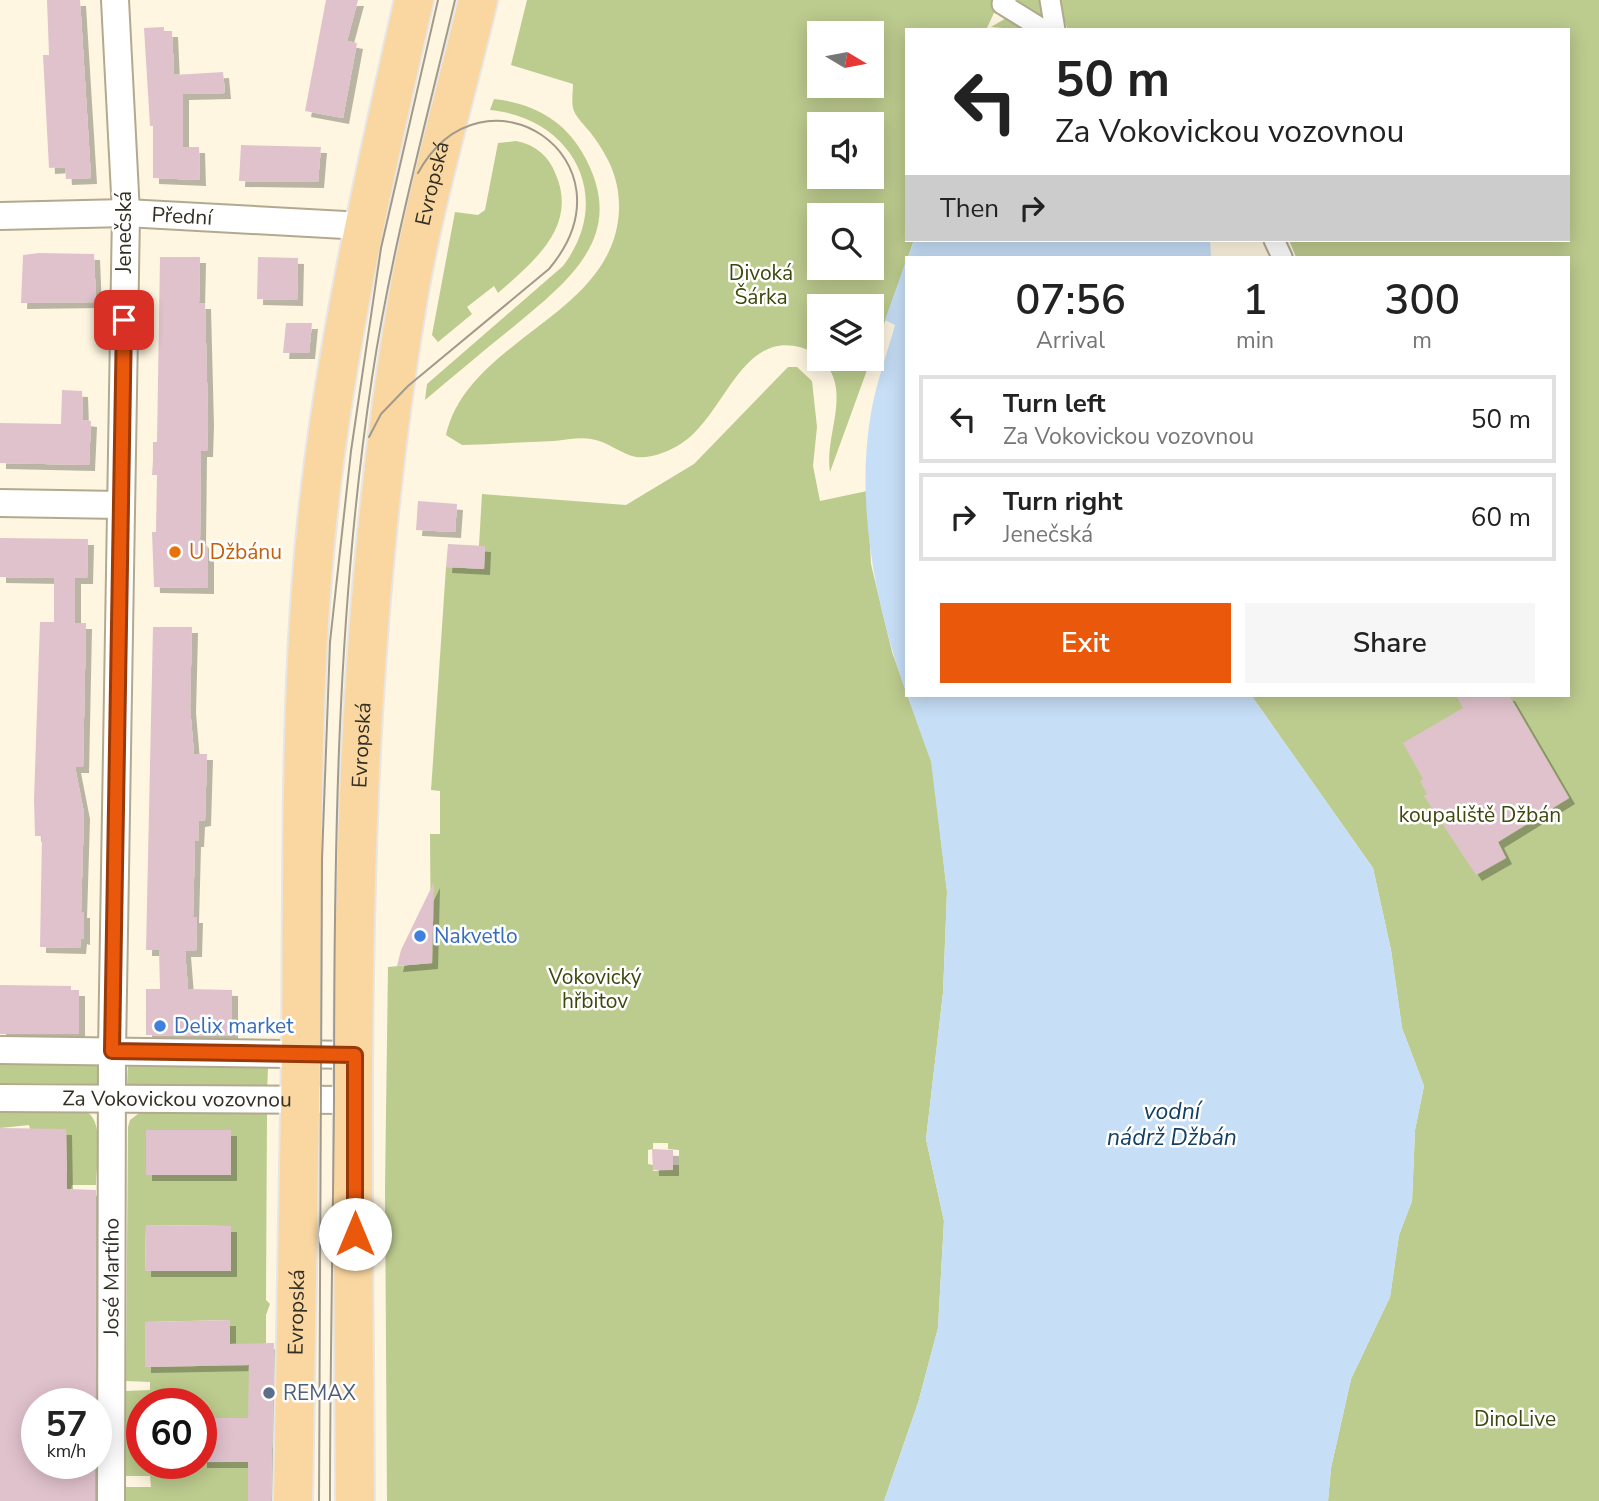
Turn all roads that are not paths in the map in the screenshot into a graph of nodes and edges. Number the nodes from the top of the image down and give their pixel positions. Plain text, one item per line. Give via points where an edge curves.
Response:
1 (115, 0) edge
2 (414, 0) edge
3 (478, 0) edge
4 (1006, 0) edge
5 (1050, 0) edge
6 (1041, 28) edge
7 (1055, 28) edge
8 (125, 214) junction
9 (0, 216) edge
10 (363, 226) junction
11 (0, 503) edge
12 (121, 505) junction
13 (0, 1049) edge
14 (112, 1051) junction
15 (300, 1054) junction
16 (355, 1055) junction
17 (0, 1098) edge
18 (112, 1098) junction
19 (299, 1100) junction
20 (355, 1100) junction
21 (111, 1501) edge
22 (293, 1501) edge
23 (355, 1501) edge

1 - 8 street, Jenečská
2 - 10 main road, Evropská
3 - 16 main road, Evropská via 416,255 378,527 360,770
4 - 6 street via 1003,4
5 - 7 street
8 - 9 street, Přední
8 - 10 street, Přední
8 - 12 street, Jenečská
10 - 15 main road, Evropská via 331,419 312,575
11 - 12 street
12 - 14 street, Jenečská
13 - 14 street
14 - 15 street
14 - 18 street, José Martího
15 - 16 street
15 - 19 main road, Evropská
16 - 20 main road, Evropská
17 - 18 street, Za Vokovickou vozovnou
18 - 19 street, Za Vokovickou vozovnou
18 - 21 street, José Martího
19 - 20 street, Za Vokovickou vozovnou
19 - 22 main road, Evropská
20 - 23 main road, Evropská

